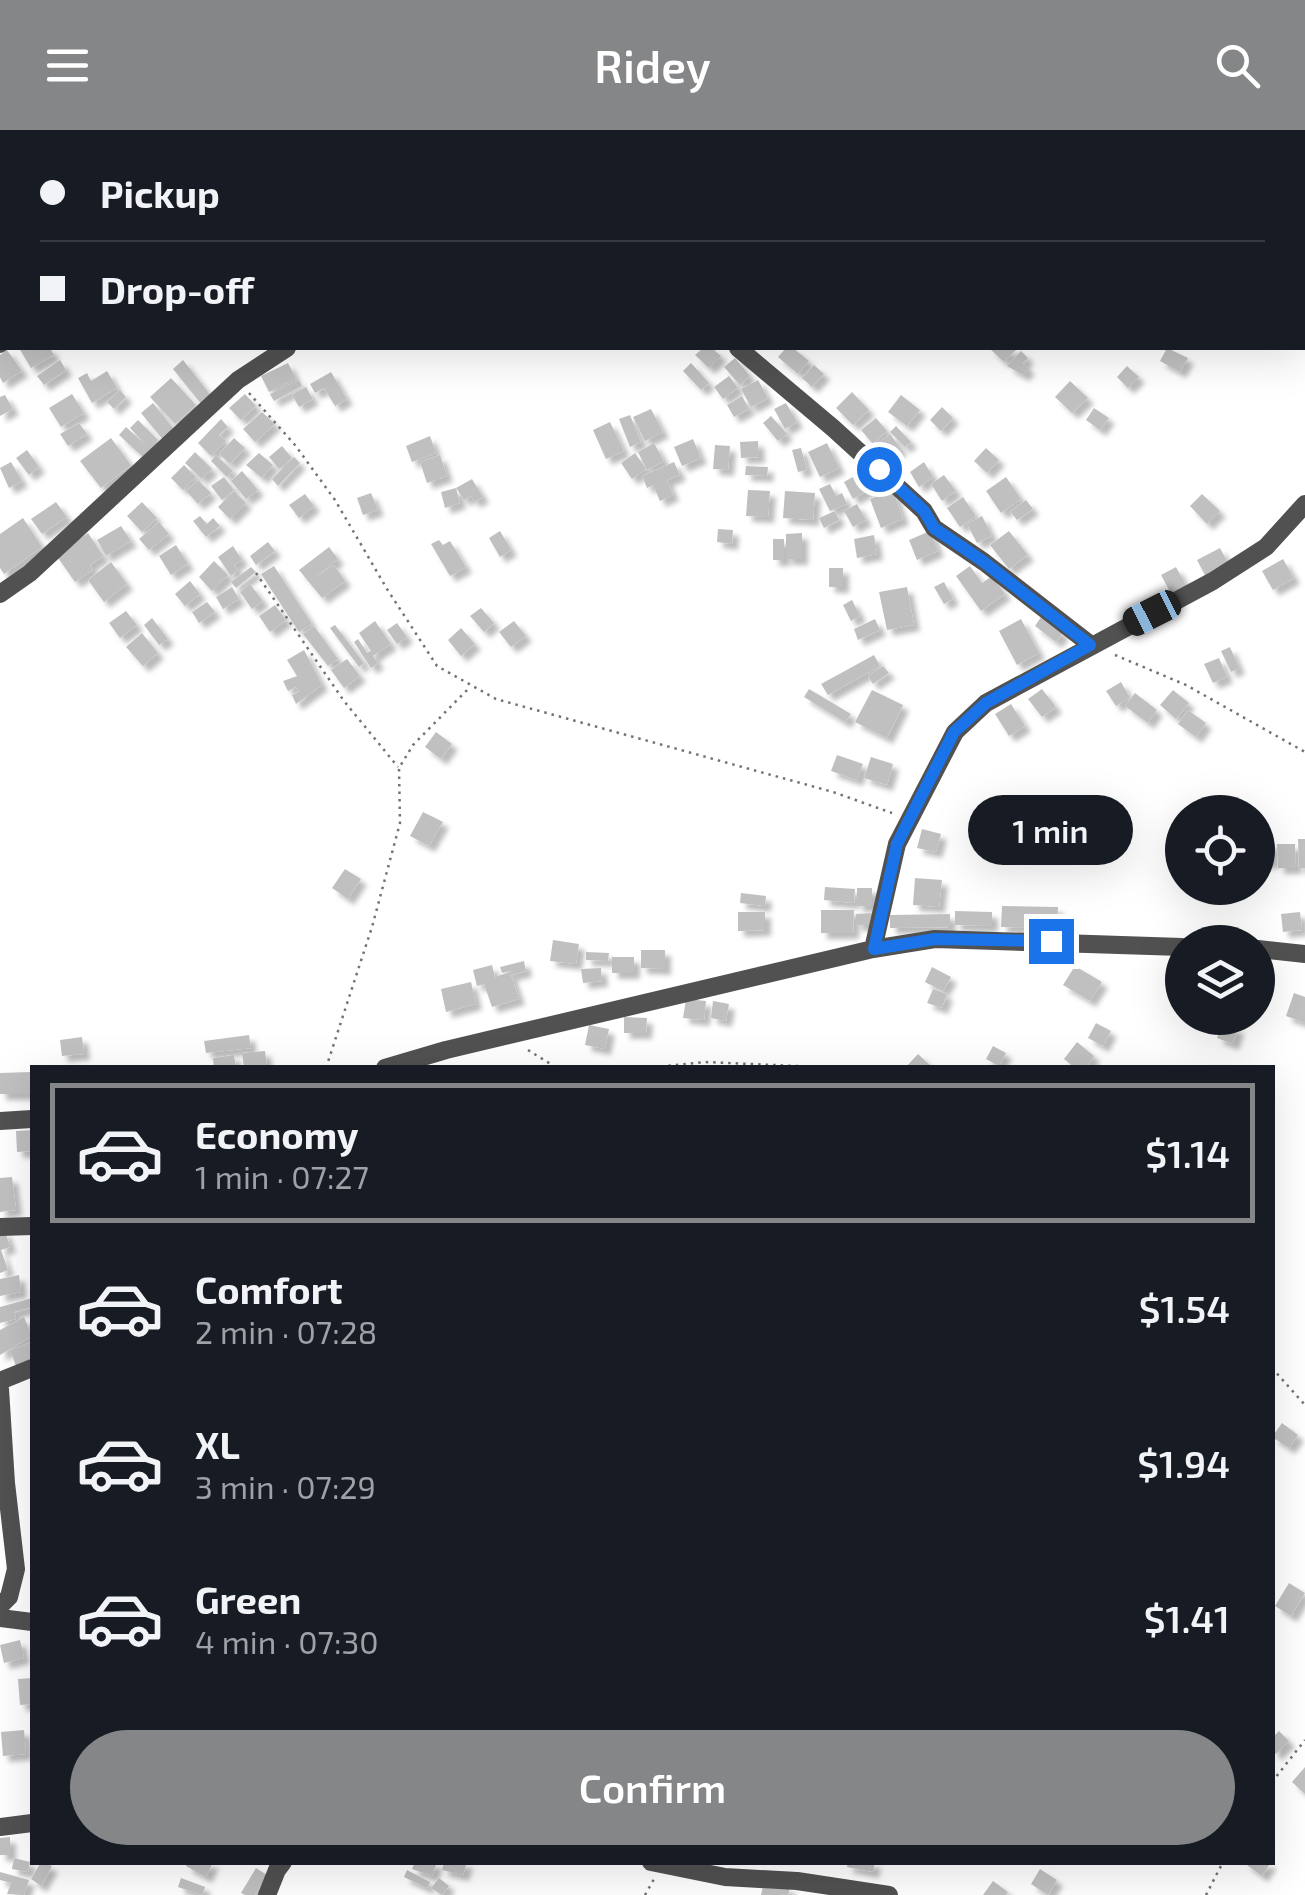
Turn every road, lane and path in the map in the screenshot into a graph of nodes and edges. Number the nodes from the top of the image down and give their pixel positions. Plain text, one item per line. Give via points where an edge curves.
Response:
1 (283, 350) edge
2 (740, 350) edge
3 (238, 380) junction
4 (1305, 504) edge
5 (256, 573) dead end
6 (0, 594) edge
7 (1090, 645) junction
8 (472, 685) junction
9 (1305, 752) edge
10 (399, 768) junction
11 (909, 819) junction
12 (1165, 946) edge
13 (874, 949) junction
14 (1275, 951) edge
15 (1305, 954) edge
16 (505, 1036) junction
17 (327, 1065) edge
18 (396, 1065) edge
19 (553, 1065) edge
20 (676, 1065) edge
21 (774, 1065) edge
22 (30, 1118) edge
23 (0, 1121) edge
24 (30, 1226) edge
25 (0, 1227) edge
26 (30, 1369) edge
27 (1275, 1371) edge
28 (0, 1385) edge
29 (1305, 1405) edge
30 (0, 1606) edge
31 (0, 1618) edge
32 (30, 1622) edge
33 (1305, 1740) edge
34 (1275, 1778) edge
35 (30, 1823) edge
36 (0, 1827) edge
37 (280, 1865) edge
38 (667, 1865) edge
39 (1221, 1865) edge
40 (267, 1895) edge
41 (890, 1895) edge
42 (1206, 1895) edge

1 - 3 street
2 - 7 street via 872,463 934,528
3 - 6 street
3 - 8 path via 335,500 437,666
4 - 7 street via 1266,547
5 - 10 path
7 - 9 path via 1186,685
7 - 11 street via 986,703 954,732
8 - 10 path
8 - 11 path via 496,699
10 - 17 path via 400,823
11 - 13 street via 897,844
12 - 13 street via 935,939
13 - 16 street
14 - 15 street
16 - 18 street
16 - 19 path
20 - 21 path
22 - 23 street
24 - 25 street
26 - 28 street
27 - 29 path
28 - 30 street via 16,1569
31 - 32 street
33 - 34 path
35 - 36 street
37 - 40 street
38 - 41 street
39 - 42 path

